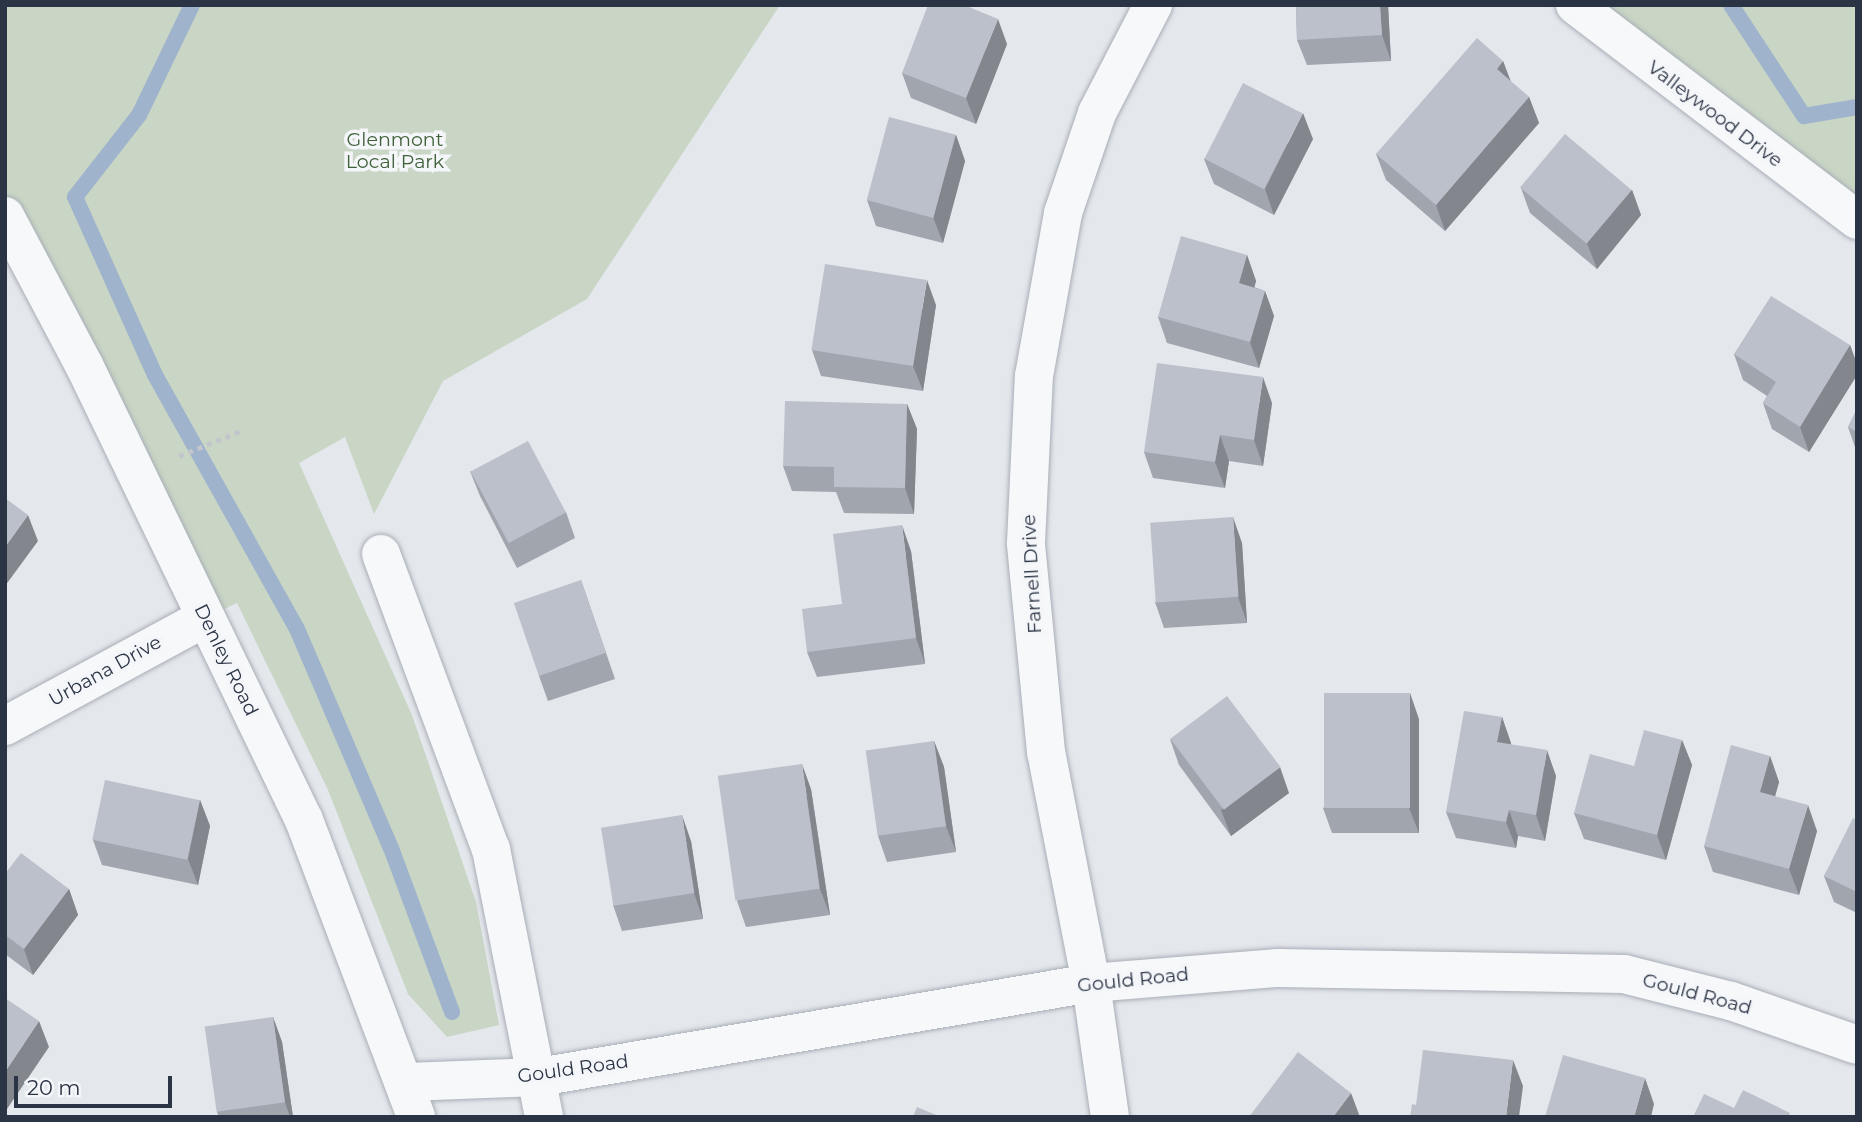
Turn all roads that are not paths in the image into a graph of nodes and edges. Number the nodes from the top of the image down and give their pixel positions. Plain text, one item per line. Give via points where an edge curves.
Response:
1 (1153, 5) edge
2 (1575, 5) edge
3 (5, 216) edge
4 (1857, 220) edge
5 (381, 554) dead end
6 (205, 618) junction
7 (5, 726) edge
8 (1091, 983) junction
9 (1857, 1045) edge
10 (539, 1077) junction
11 (411, 1099) edge
12 (544, 1117) edge
13 (1110, 1117) edge

1 - 8 street, Farnell Drive via 1097,113 1063,213 1034,376 1026,544 1044,738
2 - 4 street, Valleywood Drive
3 - 6 street, Denley Road via 84,365
5 - 10 street via 491,849
6 - 7 street, Urbana Drive
6 - 11 street, Denley Road via 304,820
8 - 9 street, Gould Road via 1278,968 1624,974 1731,1001
8 - 10 street, Gould Road
8 - 13 street, Farnell Drive
10 - 11 street, Gould Road
10 - 12 street

